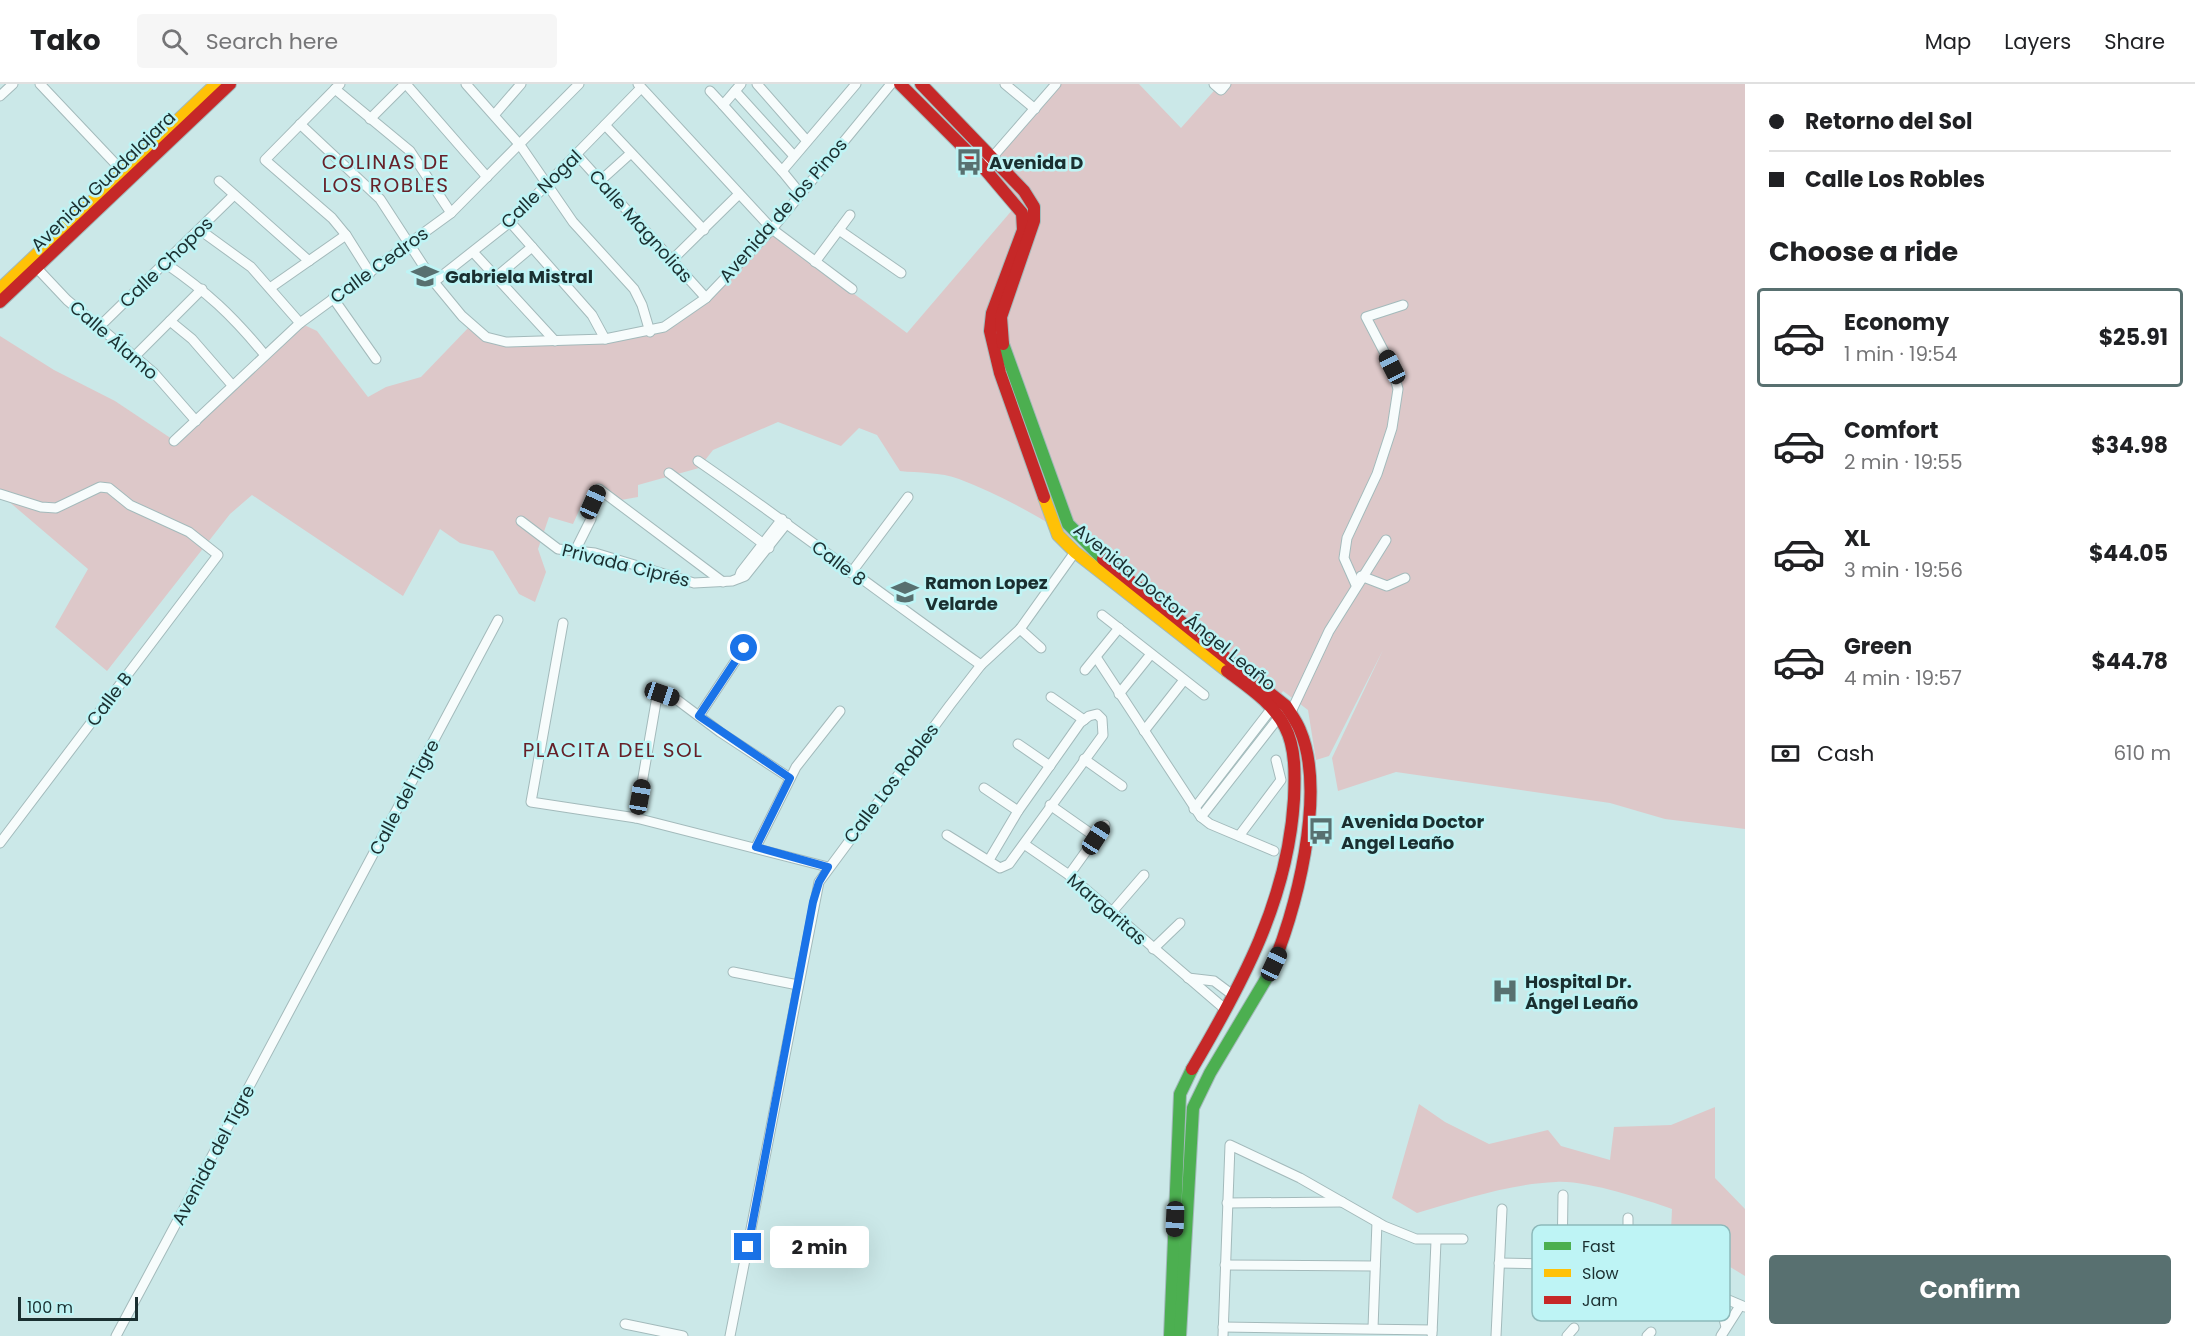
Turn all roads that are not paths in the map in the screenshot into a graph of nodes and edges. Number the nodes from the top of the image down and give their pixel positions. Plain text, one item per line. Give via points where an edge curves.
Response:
1 (13, 84) edge
2 (40, 84) edge
3 (406, 84) edge
4 (466, 84) edge
5 (521, 84) edge
6 (579, 84) edge
7 (757, 84) edge
8 (856, 84) edge
9 (891, 84) edge
10 (900, 84) edge
11 (921, 84) edge
12 (1005, 84) edge
13 (1056, 84) edge
14 (223, 85) edge
15 (337, 86) edge
16 (639, 86) edge
17 (738, 88) edge
18 (710, 91) dead end
19 (0, 96) edge
20 (723, 105) junction
21 (1035, 109) junction
22 (495, 114) junction
23 (370, 119) junction
24 (300, 124) junction
25 (605, 125) junction
26 (807, 141) junction
27 (520, 145) junction
28 (630, 154) junction
29 (577, 155) junction
30 (794, 156) junction
31 (987, 163) junction
32 (782, 171) junction
33 (127, 176) junction
34 (487, 177) junction
35 (219, 181) dead end
36 (600, 181) junction
37 (1018, 186) junction
38 (546, 187) junction
39 (795, 187) dead end
40 (739, 194) junction
41 (234, 195) junction
42 (1008, 196) junction
43 (451, 213) junction
44 (850, 214) dead end
45 (510, 222) junction
46 (772, 229) junction
47 (200, 230) junction
48 (704, 230) junction
49 (839, 230) junction
50 (346, 235) junction
51 (410, 242) junction
52 (532, 247) junction
53 (473, 252) junction
54 (672, 260) junction
55 (309, 261) junction
56 (815, 262) junction
57 (165, 263) junction
58 (33, 265) junction
59 (370, 273) junction
60 (901, 273) dead end
61 (495, 278) junction
62 (434, 282) junction
63 (270, 288) junction
64 (0, 289) edge
65 (202, 289) junction
66 (852, 289) dead end
67 (333, 298) junction
68 (706, 298) junction
69 (0, 302) edge
70 (1403, 305) dead end
71 (170, 321) junction
72 (300, 323) junction
73 (98, 328) junction
74 (650, 332) junction
75 (604, 339) junction
76 (555, 341) junction
77 (264, 354) junction
78 (135, 356) junction
79 (376, 359) dead end
80 (232, 385) junction
81 (196, 422) junction
82 (174, 441) dead end
83 (698, 461) dead end
84 (669, 473) dead end
85 (0, 494) edge
86 (908, 496) dead end
87 (521, 520) dead end
88 (785, 521) junction
89 (1386, 540) dead end
90 (766, 546) junction
91 (576, 549) junction
92 (1075, 552) junction
93 (851, 573) junction
94 (1405, 578) dead end
95 (1359, 580) junction
96 (723, 582) junction
97 (1102, 615) dead end
98 (498, 620) dead end
99 (563, 623) dead end
100 (1119, 628) junction
101 (1020, 629) junction
102 (744, 648) dead end
103 (1041, 648) dead end
104 (1151, 654) junction
105 (1096, 657) junction
106 (981, 665) junction
107 (1085, 670) dead end
108 (1184, 680) junction
109 (1119, 694) junction
110 (1204, 695) dead end
111 (1051, 697) dead end
112 (840, 711) dead end
113 (1276, 712) junction
114 (1291, 712) junction
115 (699, 716) junction
116 (1084, 720) junction
117 (1144, 731) junction
118 (1018, 744) dead end
119 (1084, 759) junction
120 (1276, 760) dead end
121 (1050, 765) junction
122 (790, 778) junction
123 (1122, 786) dead end
124 (984, 788) dead end
125 (1050, 805) junction
126 (1018, 811) junction
127 (1198, 813) junction
128 (636, 818) junction
129 (1105, 825) dead end
130 (947, 835) dead end
131 (1239, 836) junction
132 (1096, 838) junction
133 (0, 843) edge
134 (1024, 844) junction
135 (756, 847) junction
136 (1274, 851) dead end
137 (989, 860) junction
138 (828, 867) junction
139 (1070, 875) junction
140 (1144, 875) dead end
141 (1112, 912) junction
142 (1180, 923) dead end
143 (1154, 949) junction
144 (733, 972) dead end
145 (310, 974) joint
146 (1188, 978) junction
147 (798, 985) junction
148 (1234, 996) junction
149 (1226, 1010) junction
150 (1563, 1195) dead end
151 (1343, 1202) junction
152 (1227, 1203) junction
153 (1502, 1209) dead end
154 (1628, 1218) dead end
155 (1377, 1222) junction
156 (1563, 1225) edge
157 (1628, 1225) edge
158 (1464, 1239) dead end
159 (1436, 1241) junction
160 (1532, 1262) edge
161 (1499, 1263) junction
162 (1225, 1265) junction
163 (1375, 1266) junction
164 (1743, 1307) edge
165 (1724, 1321) edge
166 (625, 1324) dead end
167 (1726, 1327) junction
168 (1373, 1328) junction
169 (1574, 1328) dead end
170 (1223, 1331) edge
171 (1432, 1333) edge
172 (116, 1336) edge
173 (683, 1336) edge
174 (730, 1336) edge
175 (1170, 1336) edge
176 (1180, 1336) edge
177 (1496, 1336) edge
178 (1568, 1336) edge
179 (1721, 1336) edge

1 - 19 street
2 - 33 street
3 - 23 street
3 - 34 street
4 - 22 street
5 - 22 street
6 - 27 street, Calle Cedros
7 - 26 street
8 - 26 street
9 - 46 street, Avenida de los Pinos
10 - 31 street, Avenida Doctor Ángel Leaño
11 - 31 street, Avenida Doctor Ángel Leaño
12 - 21 street
13 - 21 street
14 - 33 street, Avenida Guadalajara
15 - 23 street
15 - 24 street
16 - 25 street, Calle Nogal
16 - 40 street
17 - 20 street
17 - 30 street
18 - 20 street
20 - 32 street
21 - 31 street
22 - 27 street
23 - 43 street via 410,151
24 - 50 street via 266,160 318,203
24 - 51 street, Avenida de los Pinos via 375,194
25 - 28 street
25 - 29 street, Calle Nogal
26 - 30 street
27 - 34 street, Calle Cedros
27 - 38 street
28 - 36 street, Calle Nogal
28 - 48 street
29 - 36 street, Calle Magnolias
29 - 38 street, Calle Nogal
30 - 32 street
31 - 37 street, Avenida Doctor Ángel Leaño
31 - 42 street, Avenida Doctor Ángel Leaño
32 - 39 street
33 - 58 street, Avenida Guadalajara
34 - 43 street, Calle Cedros
35 - 41 street
36 - 54 street, Calle Magnolias
37 - 42 street via 1007,189
37 - 114 street, Avenida Doctor Ángel Leaño via 1034,207 1034,221 1001,317 1000,335 1008,369 1068,524 1090,549
38 - 45 street, Calle Nogal
38 - 74 street via 634,289
40 - 46 street
40 - 48 street
41 - 47 street, Calle Chopos
41 - 55 street
42 - 92 street, Avenida Doctor Ángel Leaño via 1022,213 1024,223 992,314 993,351 1056,531
43 - 51 street, Calle Cedros
44 - 49 street
45 - 52 street
45 - 53 street, Calle Nogal
46 - 56 street
46 - 68 street, Avenida de los Pinos
47 - 57 street, Calle Chopos
47 - 63 street via 251,267
48 - 54 street
49 - 56 street
49 - 60 street
50 - 55 street
50 - 59 street
51 - 59 street, Calle Cedros
51 - 62 street, Avenida de los Pinos
52 - 61 street, Calle Nogal
52 - 75 street via 592,315
53 - 61 street
53 - 62 street, Calle Nogal
54 - 68 street, Calle Magnolias
55 - 63 street
56 - 66 street
57 - 65 street
57 - 73 street, Calle Chopos
58 - 64 street, Avenida Guadalajara
58 - 69 street, Avenida Guadalajara
58 - 73 street, Calle Álamo
59 - 67 street, Calle Cedros
61 - 76 street
62 - 76 street, Avenida de los Pinos via 471,325 491,340
63 - 72 street
65 - 71 street
65 - 77 street via 231,314
67 - 72 street, Calle Cedros
67 - 79 street
68 - 74 street, Avenida de los Pinos via 681,317
70 - 95 street via 1366,316 1392,367 1398,389 1392,428 1377,474 1347,538 1344,558
71 - 78 street
71 - 80 street via 192,339
72 - 77 street, Calle Cedros
73 - 78 street, Calle Álamo
74 - 75 street, Avenida de los Pinos
75 - 76 street, Avenida de los Pinos
77 - 80 street, Calle Cedros
78 - 81 street, Calle Álamo
80 - 81 street, Calle Cedros
81 - 82 street, Calle Cedros
83 - 88 street, Calle 8
84 - 90 street
85 - 133 street, Calle B via 56,508 100,488 109,488 130,504 189,532 218,555
86 - 93 street
87 - 91 street, Privada Ciprés via 558,549
88 - 90 street, Privada Ciprés
88 - 93 street, Calle 8
89 - 95 street
90 - 96 street, Privada Ciprés via 746,576
91 - 96 street, Privada Ciprés via 694,583
91 - 96 street via 591,519 598,489
92 - 101 street, Calle Los Robles
92 - 113 street, Avenida Doctor Ángel Leaño
93 - 106 street, Calle 8
94 - 95 street via 1387,586
95 - 114 street via 1316,654
97 - 100 street
98 - 145 street, Calle del Tigre
99 - 128 street via 531,802
100 - 104 street
100 - 105 street
101 - 103 street
101 - 106 street, Calle Los Robles
102 - 115 street
104 - 108 street
104 - 109 street
105 - 107 street
105 - 109 street
106 - 138 street, Calle Los Robles
108 - 110 street
108 - 117 street
109 - 117 street
111 - 116 street
112 - 122 street
113 - 127 street
113 - 148 street, Avenida Doctor Ángel Leaño via 1290,741 1293,767 1287,850 1274,907 1259,948
114 - 176 street via 1305,750 1309,779 1301,877 1290,922 1269,976 1202,1086 1193,1108
115 - 122 street
115 - 128 street via 662,694 656,702
116 - 119 street via 1097,714 1105,728
116 - 121 street
117 - 127 street
118 - 121 street
119 - 123 street
119 - 125 street
120 - 131 street via 1281,780
121 - 126 street
122 - 135 street
124 - 126 street
125 - 132 street
125 - 134 street
126 - 137 street
127 - 131 street via 1210,825
128 - 135 street
129 - 132 street
130 - 137 street
131 - 136 street
132 - 139 street
134 - 137 street via 1009,864 1000,868
134 - 139 street, Margaritas
135 - 138 street
138 - 147 street, Calle Los Robles via 813,902
139 - 141 street, Margaritas
140 - 141 street
141 - 143 street, Margaritas
142 - 143 street
143 - 146 street, Margaritas
144 - 147 street
145 - 172 street, Avenida del Tigre
146 - 148 street via 1214,981
146 - 149 street, Margaritas
147 - 174 street, Calle Los Robles
148 - 149 street, Avenida Doctor Ángel Leaño
149 - 175 street, Avenida Doctor Ángel Leaño via 1180,1095
150 - 156 street
151 - 152 street
151 - 152 street via 1230,1144
151 - 155 street
152 - 162 street
153 - 161 street
154 - 157 street
155 - 159 street via 1416,1239
155 - 163 street
158 - 159 street
159 - 171 street
160 - 161 street
161 - 177 street
162 - 163 street
162 - 170 street
163 - 168 street
164 - 167 street
165 - 167 street
166 - 173 street
167 - 179 street
168 - 170 street
168 - 171 street
169 - 178 street

